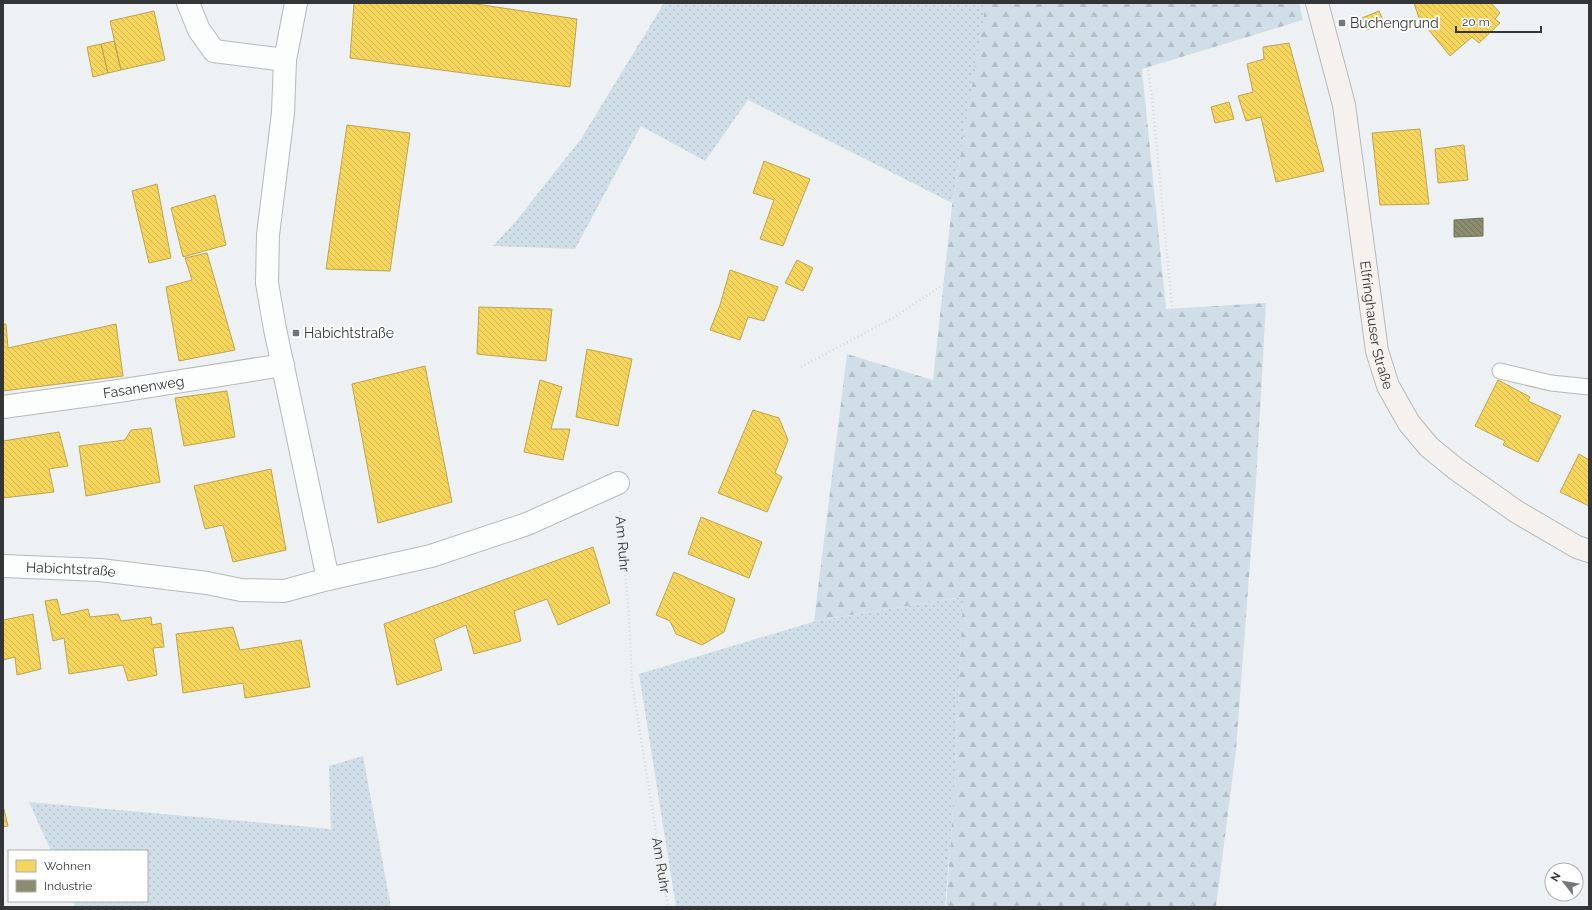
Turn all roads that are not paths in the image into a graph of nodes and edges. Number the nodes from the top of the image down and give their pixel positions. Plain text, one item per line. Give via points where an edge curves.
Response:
1 (188, 3) edge
2 (296, 3) edge
3 (1317, 3) edge
4 (285, 60) junction
5 (283, 365) junction
6 (1500, 372) dead end
7 (1589, 387) edge
8 (3, 406) edge
9 (618, 483) road end
10 (1589, 551) edge
11 (3, 566) edge
12 (328, 579) junction

1 - 4 street via 199,30 214,50
2 - 4 street
3 - 10 main road, Elfringhauser Straße via 1344,105 1377,351 1388,386 1409,423 1429,447 1456,470 1517,512
4 - 5 street via 282,113 268,235 267,283
5 - 8 street, Fasanenweg
5 - 12 street
6 - 7 lane via 1551,383
9 - 12 street via 527,524 438,554
11 - 12 street, Habichtstraße via 100,570 206,583 241,590 284,591

